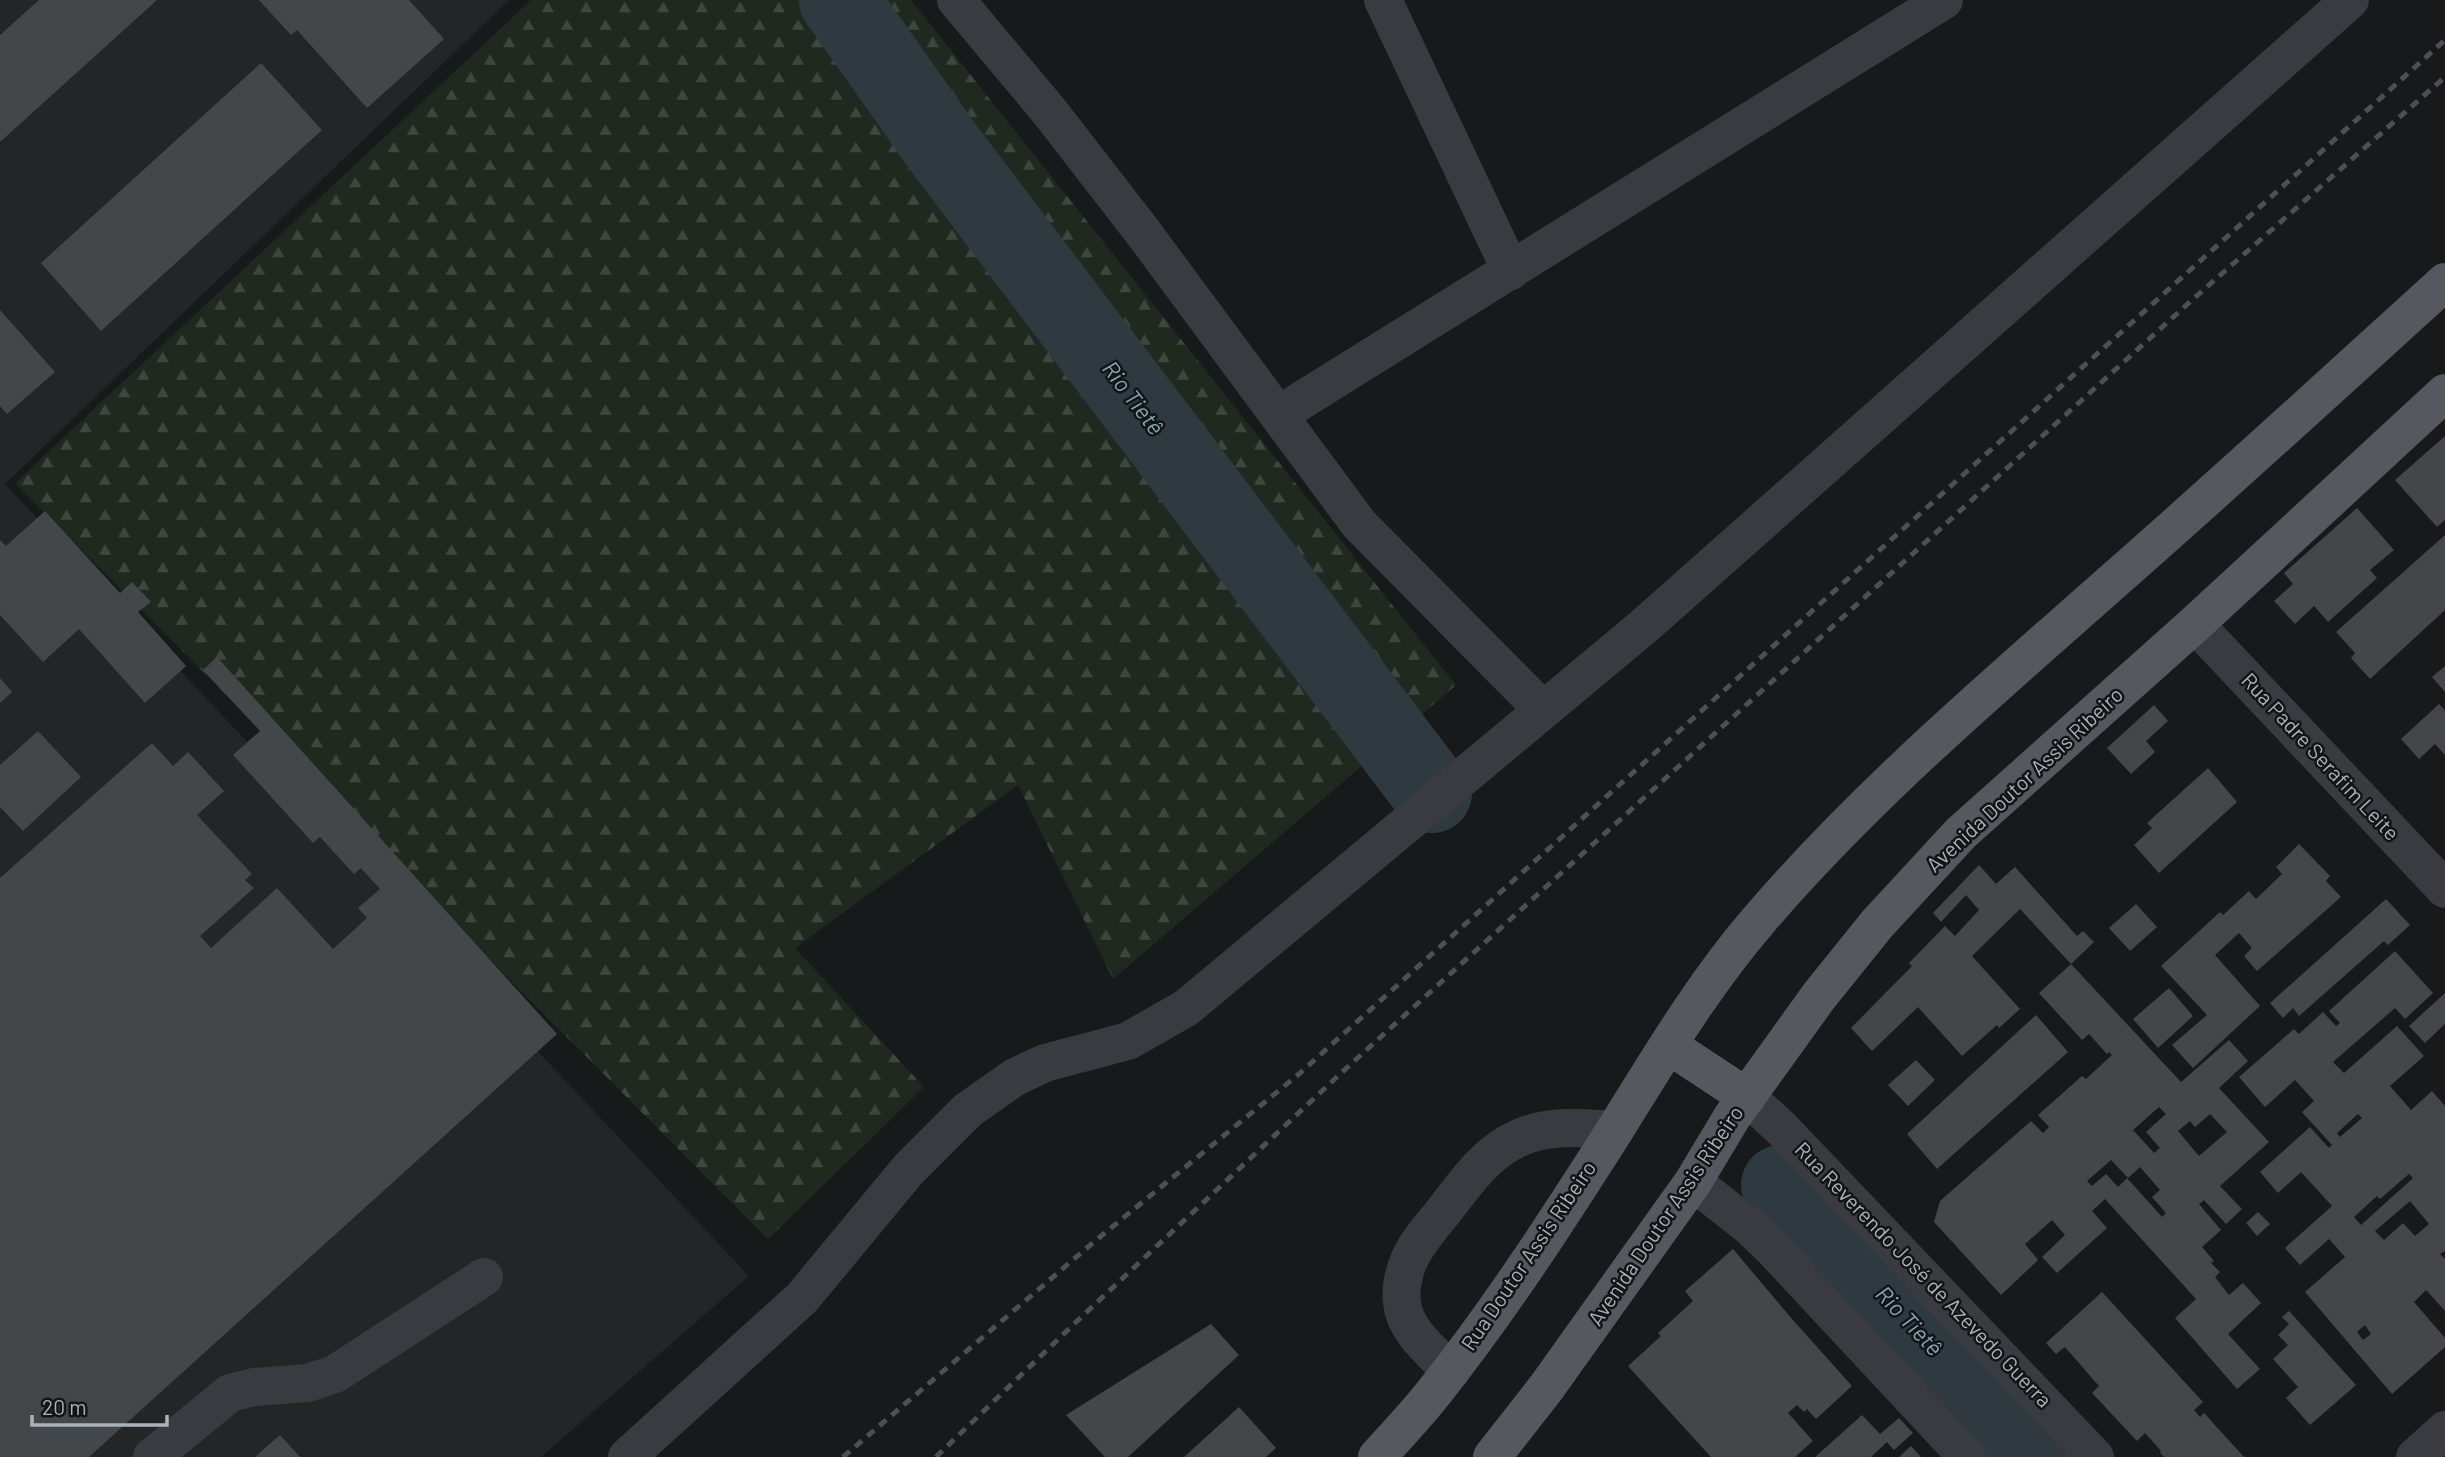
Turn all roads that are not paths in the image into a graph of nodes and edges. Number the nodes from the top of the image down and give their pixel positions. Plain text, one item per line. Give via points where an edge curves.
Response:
1 (956, 0) edge
2 (1383, 0) edge
3 (1944, 0) edge
4 (2350, 0) edge
5 (1511, 271) junction
6 (2445, 282) edge
7 (2445, 393) edge
8 (1278, 415) junction
9 (2194, 624) junction
10 (1543, 710) junction
11 (2445, 889) edge
12 (1668, 1045) junction
13 (1747, 1097) junction
14 (1615, 1130) junction
15 (1693, 1182) junction
16 (484, 1277) dead end
17 (1451, 1371) junction
18 (2445, 1430) edge
19 (152, 1457) edge
20 (627, 1457) edge
21 (1377, 1457) edge
22 (1492, 1457) edge
23 (1967, 1457) edge
24 (2095, 1457) edge
25 (2415, 1457) edge

1 - 8 street via 1075,144
2 - 5 street
3 - 5 street
4 - 10 street via 1643,628
5 - 8 street
6 - 12 main road via 1937,738 1850,822 1754,925
7 - 9 main road, Avenida Doutor Assis Ribeiro
8 - 10 street via 1359,524
9 - 11 street, Rua Padre Serafim Leite
9 - 13 main road, Avenida Doutor Assis Ribeiro via 1961,833 1877,924
10 - 20 street via 1186,1008 1128,1041 1045,1063 1015,1077 968,1110 908,1170 802,1298
12 - 13 main road
12 - 14 main road, Rua Doutor Assis Ribeiro
13 - 15 main road, Avenida Doutor Assis Ribeiro
13 - 24 street, Rua Reverendo José de Azevedo Guerra via 1782,1128
14 - 17 main road, Rua Doutor Assis Ribeiro via 1510,1291
14 - 17 street via 1550,1130 1512,1142 1480,1166 1419,1242 1404,1275 1402,1303 1411,1327
15 - 22 main road, Avenida Doutor Assis Ribeiro
15 - 23 street via 1773,1250
16 - 19 street via 335,1374 308,1383 230,1393
17 - 21 main road, Rua Doutor Assis Ribeiro
18 - 25 street

